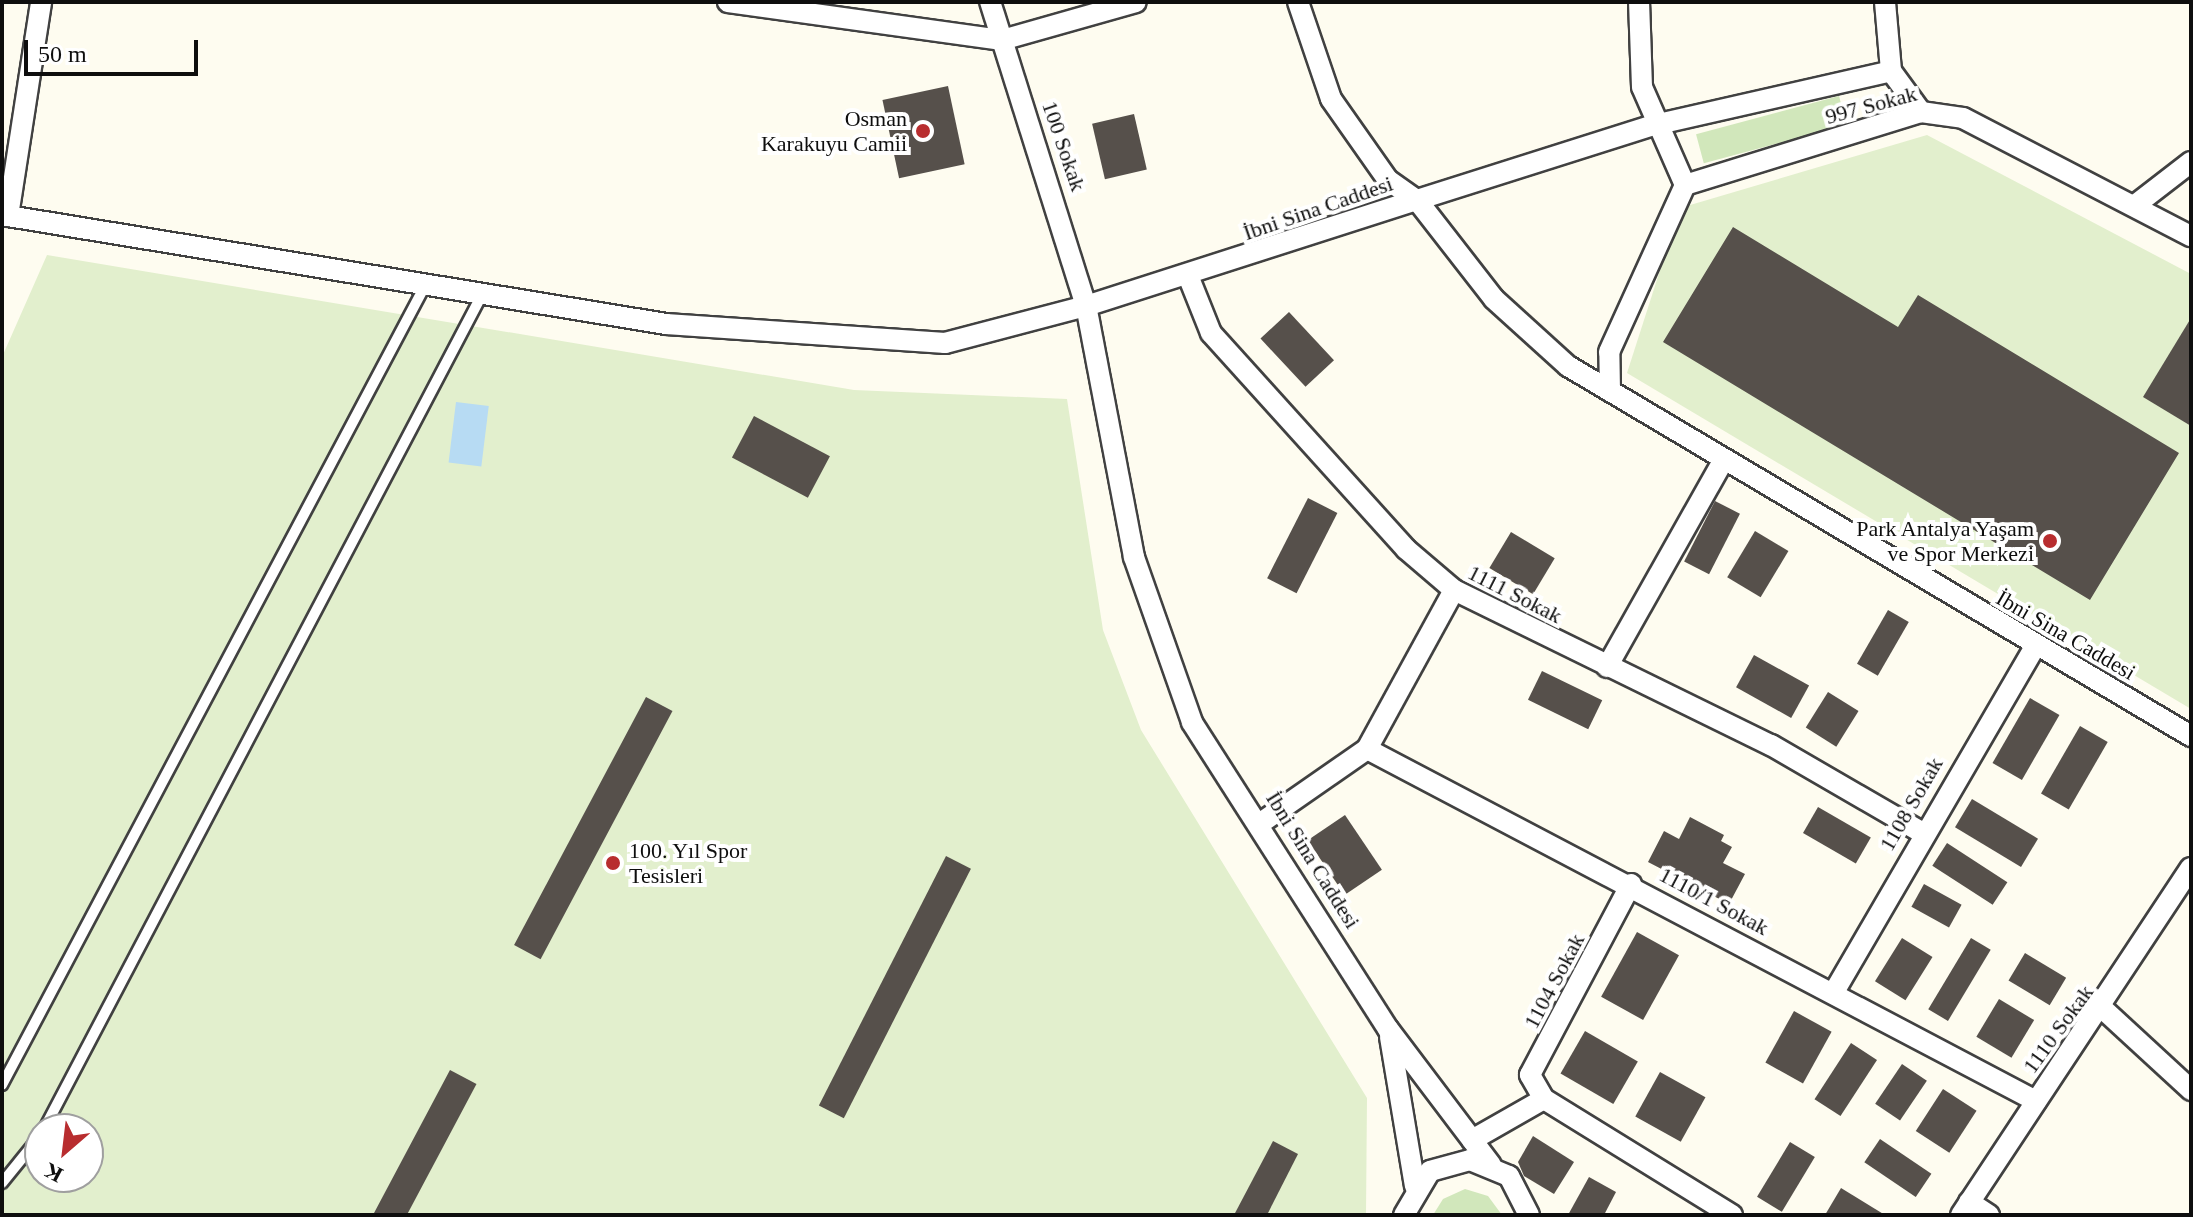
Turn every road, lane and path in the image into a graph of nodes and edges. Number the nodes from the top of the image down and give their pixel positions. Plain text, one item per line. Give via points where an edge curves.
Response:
1 (41, 2) edge
2 (728, 2) edge
3 (990, 2) edge
4 (1136, 2) edge
5 (1298, 2) edge
6 (1639, 2) edge
7 (1885, 2) edge
8 (1002, 40) junction
9 (1891, 71) junction
10 (1921, 112) junction
11 (1654, 125) junction
12 (2191, 162) edge
13 (1685, 185) junction
14 (1417, 200) junction
15 (2134, 206) junction
16 (5, 216) edge
17 (2191, 236) edge
18 (1189, 278) junction
19 (426, 284) junction
20 (483, 293) junction
21 (1086, 306) junction
22 (1610, 391) junction
23 (1723, 461) junction
24 (1454, 590) junction
25 (2036, 645) junction
26 (1607, 667) junction
27 (2191, 736) edge
28 (1367, 749) junction
29 (1262, 822) junction
30 (1921, 832) junction
31 (2191, 868) edge
32 (1631, 884) junction
33 (1834, 992) junction
34 (2103, 1009) junction
35 (1388, 1029) junction
36 (2, 1085) edge
37 (2191, 1090) edge
38 (1544, 1099) junction
39 (2036, 1101) junction
40 (52, 1113) edge
41 (1472, 1140) junction
42 (24, 1156) edge
43 (1491, 1165) junction
44 (2, 1183) edge
45 (1415, 1186) junction
46 (1965, 1208) edge
47 (1404, 1215) edge
48 (1529, 1215) edge
49 (1732, 1215) edge
50 (1989, 1215) edge

1 - 16 street
2 - 8 street
3 - 8 street, 100 Sokak
4 - 8 street
5 - 14 street via 1331,99 1388,180
6 - 11 street via 1642,87
7 - 9 street
8 - 21 street, 100 Sokak
9 - 10 street
9 - 11 street
10 - 13 street, 997 Sokak
10 - 15 street, 997 Sokak via 1963,118
11 - 13 street
11 - 14 street
12 - 15 street
13 - 22 street via 1609,352
14 - 18 street, İbni Sina Caddesi
14 - 22 street, İbni Sina Caddesi via 1534,343
15 - 17 street, 997 Sokak
16 - 19 street
18 - 21 street, İbni Sina Caddesi
18 - 24 street, 1111 Sokak via 1211,333 1406,549
19 - 20 street
19 - 36 lane
20 - 21 street via 666,324 945,343
20 - 40 lane
21 - 29 street, İbni Sina Caddesi via 1134,557 1192,722
22 - 23 street, İbni Sina Caddesi
23 - 25 street, İbni Sina Caddesi
23 - 26 street
24 - 26 street, 1111 Sokak
24 - 28 street
25 - 27 street, İbni Sina Caddesi
25 - 30 street, 1108 Sokak
26 - 30 street, 1111 Sokak via 1771,745
28 - 29 street
28 - 32 street, 1110/1 Sokak
29 - 35 street, İbni Sina Caddesi
30 - 33 street, 1108 Sokak
31 - 34 street, 1110 Sokak
32 - 33 street, 1110/1 Sokak
32 - 38 street, 1104 Sokak via 1530,1075
33 - 39 street, 1110/1 Sokak
34 - 37 street
34 - 39 street, 1110 Sokak
35 - 41 street, İbni Sina Caddesi
35 - 45 street, İbni Sina Caddesi via 1414,1147
38 - 41 street
38 - 49 street
39 - 46 street, 1110 Sokak
41 - 43 street, İbni Sina Caddesi
42 - 44 lane
43 - 45 street via 1449,1162
43 - 48 street, İbni Sina Caddesi via 1522,1192
45 - 47 street, İbni Sina Caddesi
46 - 50 street

